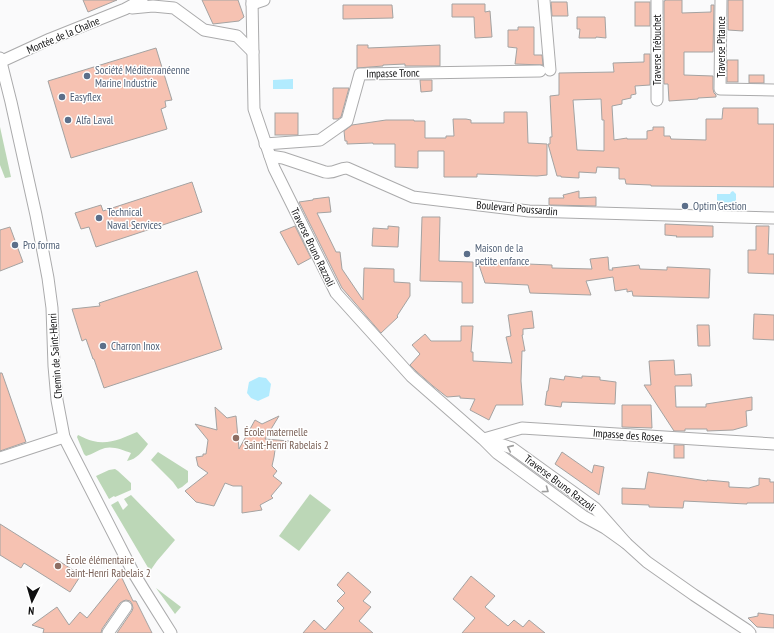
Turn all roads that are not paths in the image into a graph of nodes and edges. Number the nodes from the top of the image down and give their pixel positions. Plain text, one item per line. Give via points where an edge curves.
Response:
1 (142, 0) edge
2 (264, 0) edge
3 (544, 0) edge
4 (656, 0) edge
5 (721, 0) edge
6 (252, 2) edge
7 (125, 9) junction
8 (253, 52) junction
9 (0, 60) edge
10 (774, 90) edge
11 (657, 100) dead end
12 (265, 144) junction
13 (270, 156) junction
14 (774, 218) edge
15 (64, 437) junction
16 (483, 439) junction
17 (774, 444) edge
18 (0, 458) edge
19 (126, 607) dead end
20 (108, 633) edge
21 (171, 633) edge
22 (750, 633) edge

1 - 7 street, Montée de la Chaîne
2 - 6 street
3 - 12 street, Impasse Tronc via 545,71 360,74 347,121 320,140
4 - 11 street, Traverse Trébuchet
5 - 10 street, Traverse Pitance via 720,89
6 - 8 street, Traverse Bruno Razzoli
7 - 8 street, Montée de la Chaîne via 153,6 174,8 204,30 237,36
7 - 9 street, Montée de la Chaîne
8 - 12 street, Traverse Bruno Razzoli via 254,109
9 - 15 street, Chemin de Saint-Henri via 36,214 48,278 57,400
12 - 13 street, Traverse Bruno Razzoli
13 - 14 street, Boulevard Poussardin via 331,173 347,168 413,197 529,211
13 - 16 street, Traverse Bruno Razzoli via 336,293 411,376
15 - 18 street
15 - 21 street, Chemin de Saint-Henri via 133,572
16 - 17 street, Impasse des Roses via 522,428
16 - 22 street, Traverse Bruno Razzoli via 512,448 589,503 647,562
19 - 20 street

